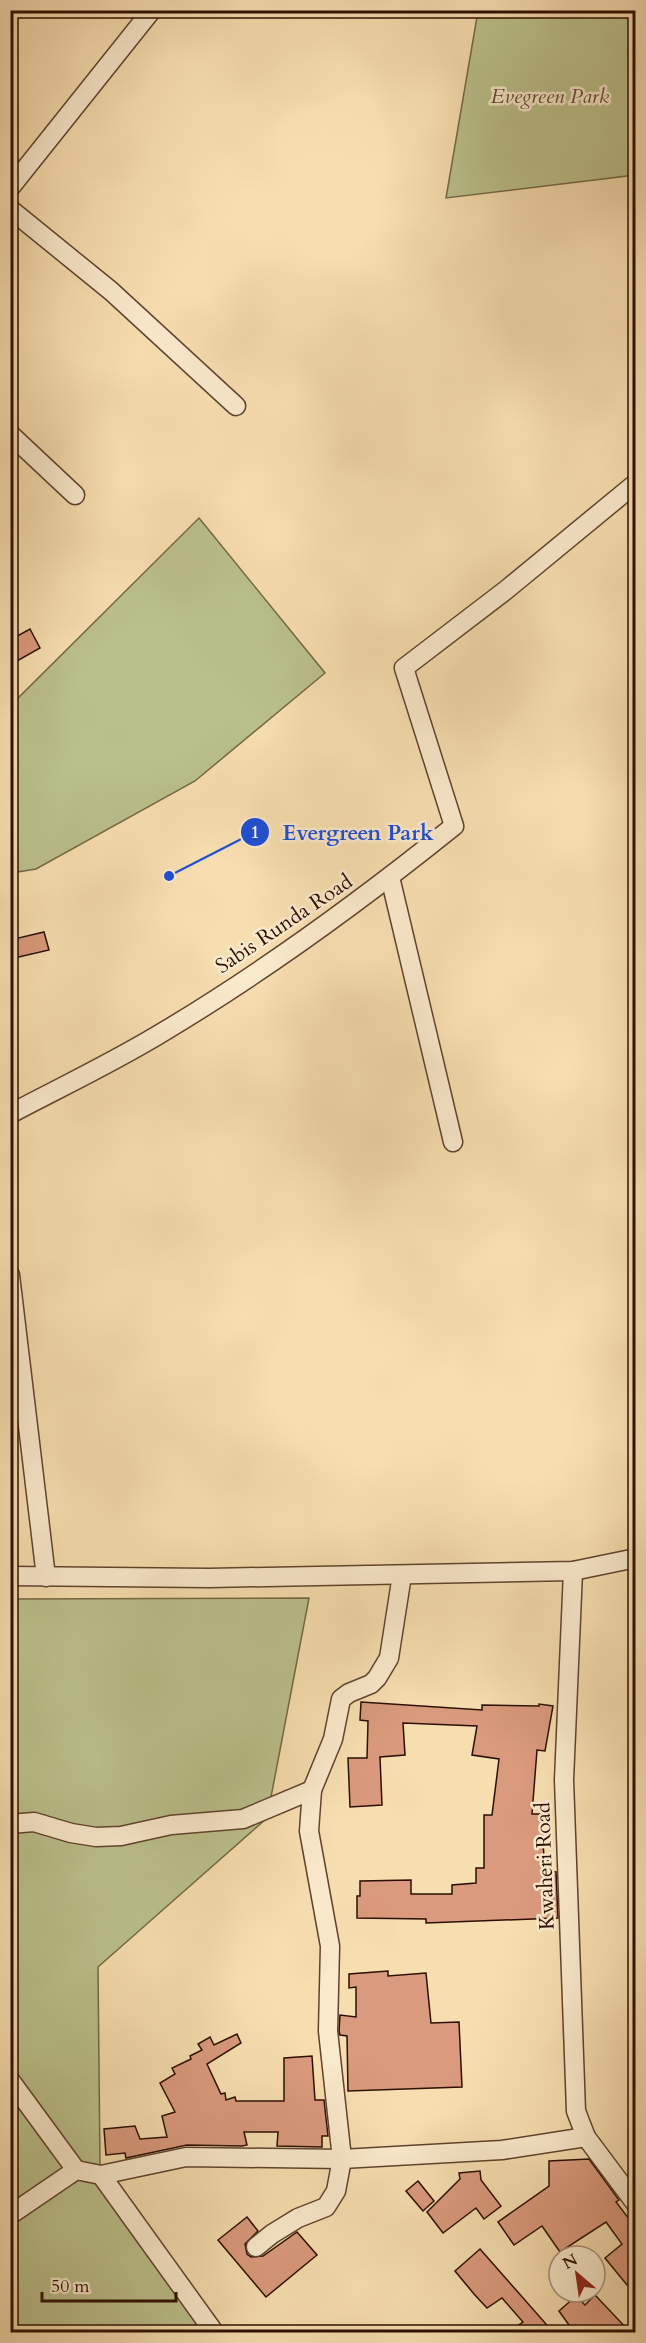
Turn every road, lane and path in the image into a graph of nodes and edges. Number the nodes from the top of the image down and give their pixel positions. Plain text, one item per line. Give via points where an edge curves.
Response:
1 (152, 10) edge
2 (10, 188) edge
3 (10, 209) edge
4 (236, 406) dead end
5 (10, 434) edge
6 (636, 483) edge
7 (75, 495) dead end
8 (390, 877) junction
9 (10, 1114) edge
10 (453, 1142) dead end
11 (10, 1275) edge
12 (636, 1558) edge
13 (573, 1571) junction
14 (402, 1575) junction
15 (10, 1576) edge
16 (46, 1577) junction
17 (312, 1790) junction
18 (10, 1824) edge
19 (10, 2080) edge
20 (586, 2136) junction
21 (342, 2159) junction
22 (76, 2170) junction
23 (101, 2175) junction
24 (636, 2204) edge
25 (10, 2215) edge
26 (256, 2247) dead end
27 (214, 2332) edge

1 - 2 street
3 - 4 street via 111,291
5 - 7 street
6 - 8 street, Sabis Runda Road via 404,668 454,826
8 - 9 street, Sabis Runda Road via 163,1032
8 - 10 street
11 - 16 street
12 - 13 street
13 - 14 street
13 - 20 street, Kwaheri Road via 564,1780 576,2111
14 - 16 street
14 - 17 street via 389,1658 371,1684 341,1699 333,1739
15 - 16 street
17 - 18 street via 243,1820 171,1825 121,1836 71,1833 34,1822
17 - 21 street via 309,1831 330,1946 328,2031
19 - 22 street
20 - 21 street via 502,2150
20 - 24 street, Kwaheri Road
21 - 23 street via 186,2157
21 - 26 street via 336,2191 326,2207 298,2218
22 - 23 street
22 - 25 street
23 - 27 street

